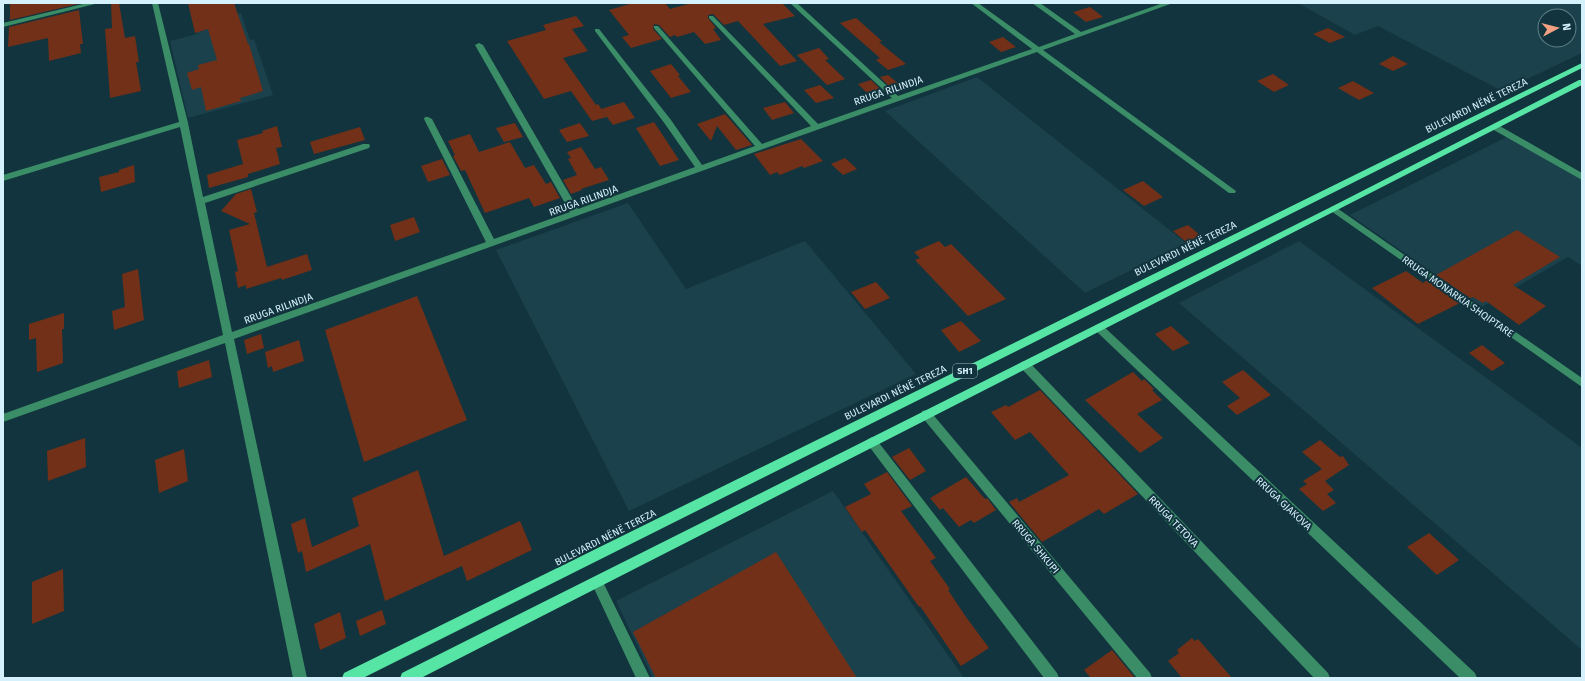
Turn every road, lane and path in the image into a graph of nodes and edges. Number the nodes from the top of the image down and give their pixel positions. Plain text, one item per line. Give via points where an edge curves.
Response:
1 (96, 3) edge
2 (155, 3) edge
3 (793, 3) edge
4 (974, 3) edge
5 (1035, 3) edge
6 (1170, 3) edge
7 (711, 17) dead end
8 (3, 25) edge
9 (656, 27) dead end
10 (597, 30) dead end
11 (1080, 34) junction
12 (479, 45) dead end
13 (1038, 49) junction
14 (1582, 65) edge
15 (1582, 82) edge
16 (897, 99) junction
17 (428, 119) dead end
18 (184, 123) junction
19 (816, 127) junction
20 (1495, 127) junction
21 (366, 146) dead end
22 (760, 147) junction
23 (701, 169) junction
24 (1582, 177) edge
25 (3, 178) edge
26 (1232, 191) dead end
27 (200, 201) junction
28 (1334, 209) junction
29 (576, 214) junction
30 (492, 244) junction
31 (1099, 328) junction
32 (228, 338) junction
33 (1025, 364) junction
34 (1582, 383) edge
35 (926, 414) junction
36 (3, 418) edge
37 (872, 442) junction
38 (597, 582) junction
39 (300, 678) edge
40 (349, 678) edge
41 (407, 678) edge
42 (643, 678) edge
43 (1052, 678) edge
44 (1145, 678) edge
45 (1323, 678) edge
46 (1470, 678) edge

1 - 8 street
2 - 18 street
3 - 16 street
4 - 13 street
5 - 11 street
6 - 11 street, RRUGA RILINDJA
7 - 19 street
9 - 22 street
10 - 23 street
11 - 13 street, RRUGA RILINDJA
12 - 29 street
13 - 16 street, RRUGA RILINDJA
13 - 26 street
14 - 40 main road, BULEVARDI NËNË TEREZA / SH1
15 - 20 main road, SH1
16 - 19 street, RRUGA RILINDJA
17 - 30 street
18 - 25 street
18 - 27 street
19 - 22 street, RRUGA RILINDJA
20 - 24 street
20 - 28 main road, SH1
21 - 27 street
22 - 23 street, RRUGA RILINDJA
23 - 29 street, RRUGA RILINDJA
27 - 32 street
28 - 31 main road, SH1
28 - 34 street, RRUGA MONARKIA SHQIPTARE
29 - 30 street, RRUGA RILINDJA
30 - 32 street, RRUGA RILINDJA
31 - 33 main road, SH1
31 - 46 street, RRUGA GJAKOVA
32 - 36 street, RRUGA RILINDJA
32 - 39 street
33 - 35 main road, SH1
33 - 45 street, RRUGA TETOVA
35 - 37 main road, SH1
35 - 44 street, RRUGA SHKUPI
37 - 38 main road, SH1
37 - 43 street
38 - 41 main road, SH1
38 - 42 street

